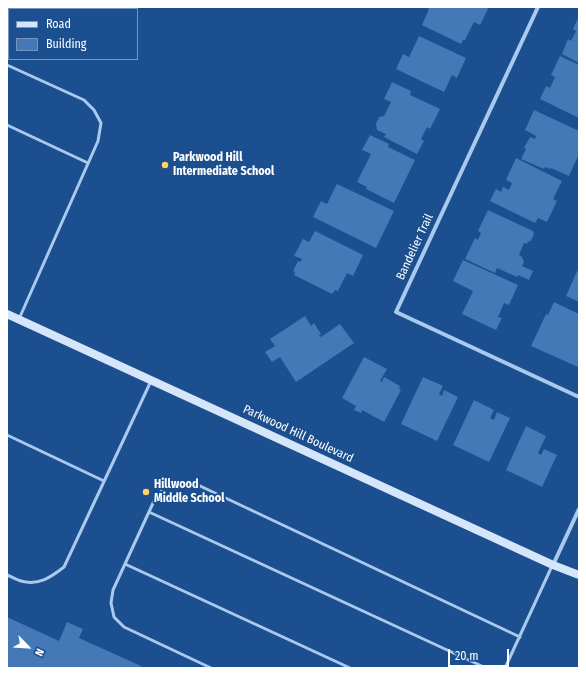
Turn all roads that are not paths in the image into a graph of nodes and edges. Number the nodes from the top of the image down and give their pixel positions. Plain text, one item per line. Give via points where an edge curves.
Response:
1 (538, 7) edge
2 (7, 65) edge
3 (7, 125) edge
4 (88, 163) junction
5 (7, 314) edge
6 (18, 320) junction
7 (151, 380) junction
8 (579, 397) edge
9 (7, 435) edge
10 (104, 481) junction
11 (579, 509) edge
12 (149, 512) junction
13 (125, 564) junction
14 (553, 565) junction
15 (7, 575) edge
16 (579, 575) edge
17 (520, 637) junction
18 (211, 668) edge
19 (350, 668) edge
20 (486, 668) edge
21 (505, 668) edge

1 - 8 street, Bandelier Trail via 396,312
2 - 4 lane via 84,100 94,110 101,123 98,141
3 - 4 lane
4 - 6 lane
5 - 6 street, Parkwood Hill Boulevard
6 - 7 street, Parkwood Hill Boulevard
7 - 10 lane
7 - 14 street, Parkwood Hill Boulevard
9 - 10 lane
10 - 15 lane via 64,567 51,577 36,583 21,581
11 - 14 street
12 - 13 lane
12 - 17 lane via 164,488 180,483 198,484
12 - 20 lane
13 - 18 lane via 113,590 111,604 114,617 124,627
13 - 19 lane
14 - 16 street, Parkwood Hill Boulevard
14 - 17 lane
17 - 21 lane

